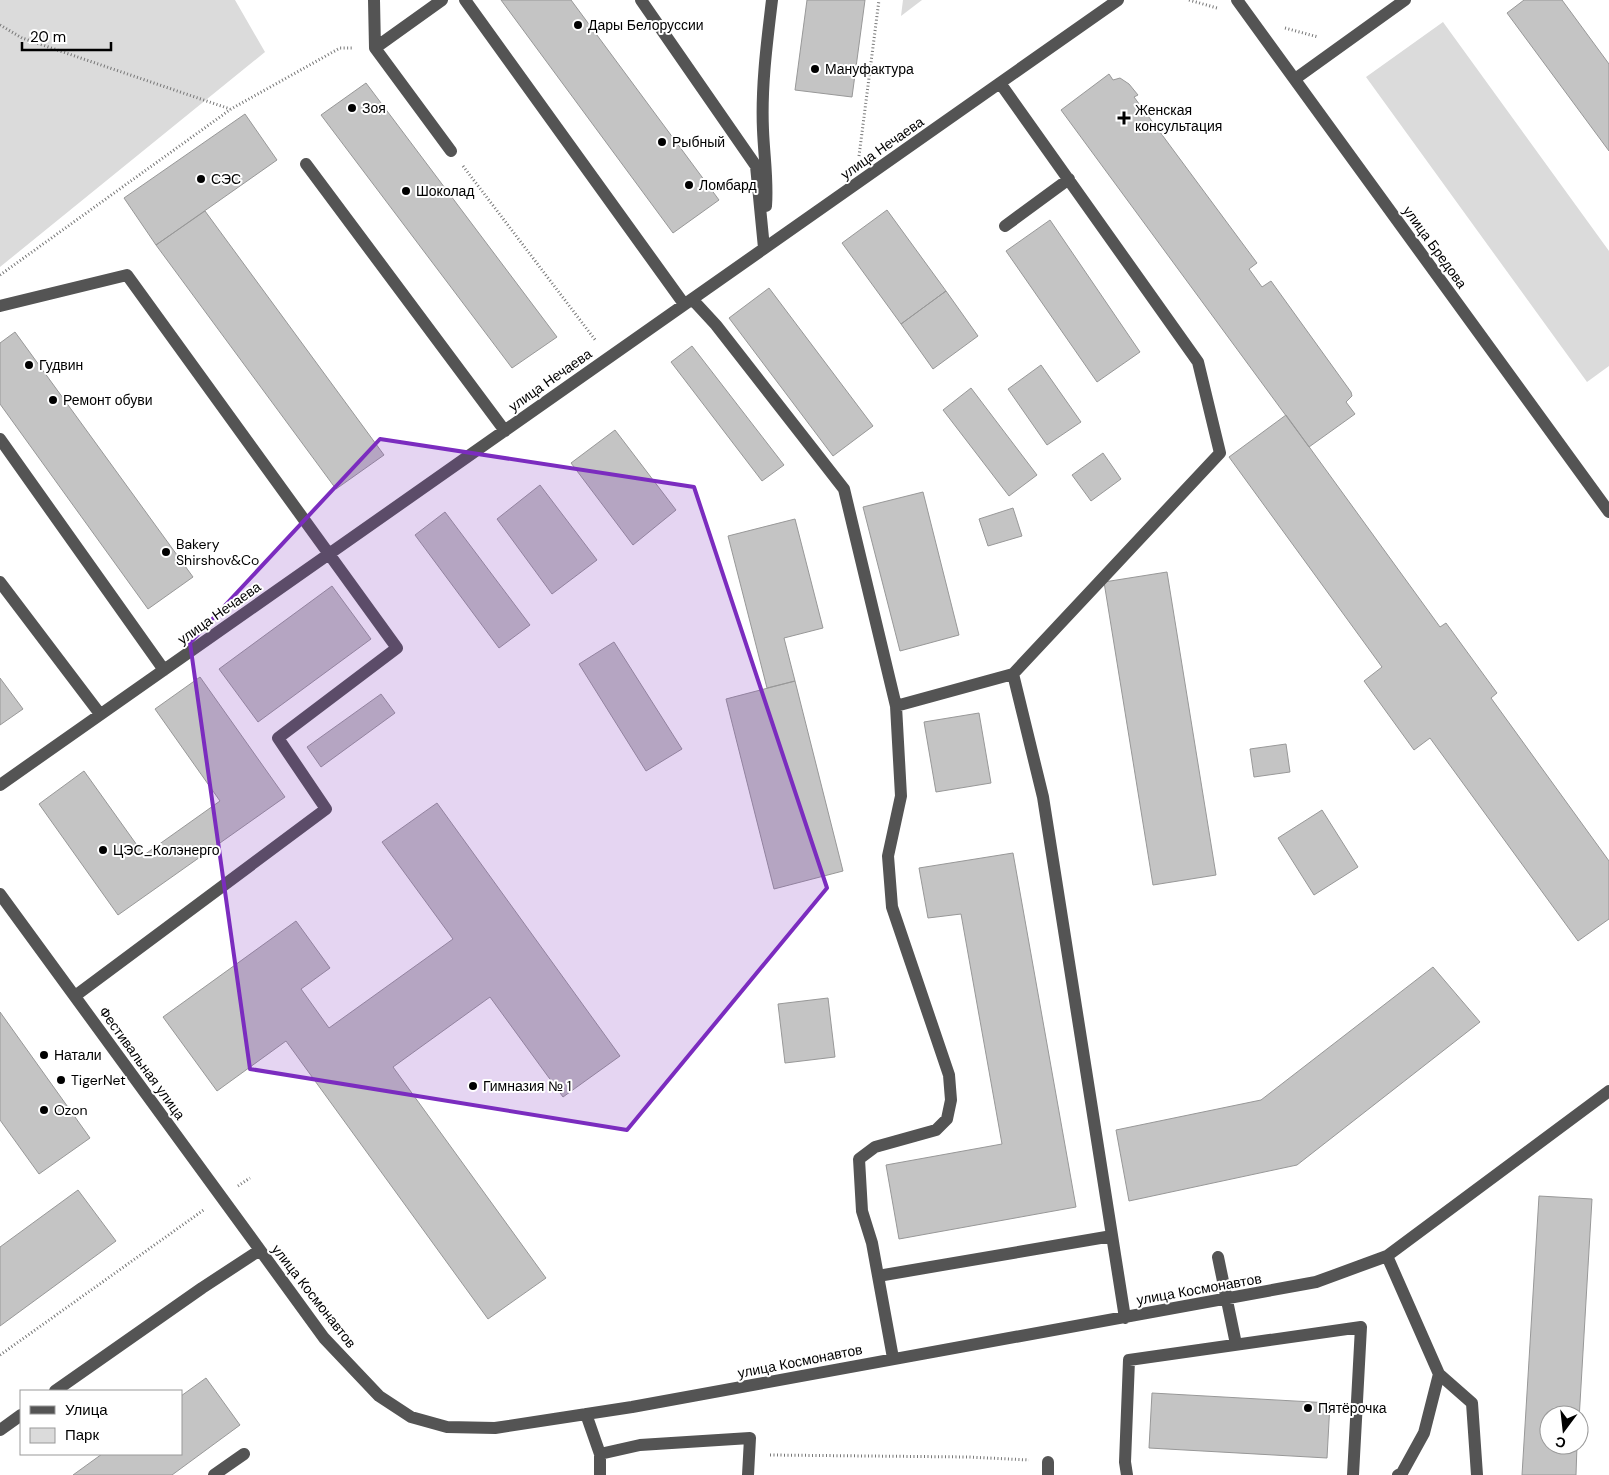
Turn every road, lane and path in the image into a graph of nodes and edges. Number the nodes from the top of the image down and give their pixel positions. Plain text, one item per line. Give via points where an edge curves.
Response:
1 (374, 0) edge
2 (442, 0) edge
3 (465, 0) edge
4 (641, 0) edge
5 (772, 0) edge
6 (879, 0) edge
7 (1118, 0) edge
8 (1237, 0) edge
9 (1405, 0) edge
10 (1249, 17) junction
11 (0, 25) edge
12 (1343, 44) junction
13 (375, 48) junction
14 (1294, 79) junction
15 (1000, 83) junction
16 (231, 109) junction
17 (451, 150) joint
18 (859, 159) dead end
19 (306, 164) dead end
20 (1069, 179) junction
21 (1005, 226) dead end
22 (764, 248) junction
23 (0, 276) edge
24 (688, 302) junction
25 (0, 306) edge
26 (598, 343) dead end
27 (505, 431) junction
28 (0, 439) edge
29 (1609, 512) edge
30 (329, 554) junction
31 (0, 582) edge
32 (164, 670) junction
33 (1013, 674) junction
34 (896, 706) junction
35 (100, 714) junction
36 (0, 785) edge
37 (0, 894) edge
38 (74, 996) junction
39 (1609, 1092) edge
40 (250, 1178) dead end
41 (221, 1197) junction
42 (1112, 1236) junction
43 (260, 1250) junction
44 (1218, 1256) dead end
45 (1387, 1256) junction
46 (878, 1276) junction
47 (1227, 1300) junction
48 (1125, 1318) junction
49 (1236, 1344) junction
50 (0, 1355) edge
51 (893, 1358) junction
52 (1439, 1374) junction
53 (56, 1390) edge
54 (586, 1414) junction
55 (20, 1416) edge
56 (0, 1430) edge
57 (244, 1454) dead end
58 (600, 1454) junction
59 (749, 1455) junction
60 (1048, 1462) joint
61 (214, 1475) edge
62 (600, 1475) edge
63 (748, 1475) edge
64 (1048, 1475) edge
65 (1127, 1475) edge
66 (1353, 1475) edge
67 (1398, 1475) edge
68 (1477, 1475) edge

1 - 13 street
2 - 13 street
3 - 24 street
4 - 22 street via 756,166
5 - 22 street via 763,119 768,177
6 - 18 path
7 - 15 street, улица Нечаева
8 - 10 street, улица Бредова
9 - 12 street
10 - 12 path
10 - 14 street, улица Бредова
11 - 16 path via 22,38
12 - 14 street
13 - 16 path via 340,48
13 - 17 street
14 - 29 street, улица Бредова
15 - 20 street
15 - 22 street, улица Нечаева
16 - 23 path
17 - 26 path
19 - 27 street
20 - 21 street
20 - 33 street via 1198,362 1220,453
22 - 24 street, улица Нечаева
24 - 27 street, улица Нечаева
24 - 34 street via 716,325 844,489
25 - 30 street via 127,275
27 - 30 street, улица Нечаева
28 - 32 street
30 - 32 street, улица Нечаева
30 - 38 street via 397,648 278,738 326,809
31 - 35 street
32 - 35 street, улица Нечаева
33 - 34 street
33 - 42 street via 1043,797
34 - 46 street via 901,796 888,856 892,907 949,1076 951,1100 947,1119 936,1130 874,1146 858,1159 862,1211
35 - 36 street, улица Нечаева
37 - 38 street, Фестивальная улица
38 - 41 street, Фестивальная улица
39 - 45 street, улица Космонавтов
40 - 41 path
41 - 43 street, Фестивальная улица
41 - 50 path
42 - 46 street
42 - 48 street
43 - 53 street, улица Космонавтов
43 - 54 street, улица Космонавтов via 324,1338 379,1396 411,1417 447,1427 495,1428
44 - 47 street
45 - 47 street, улица Космонавтов via 1316,1282
45 - 52 street
46 - 51 street
47 - 48 street, улица Космонавтов
47 - 49 street
48 - 51 street, улица Космонавтов
49 - 65 street via 1129,1360
49 - 66 street via 1361,1327
51 - 54 street, улица Космонавтов
52 - 67 street via 1424,1432
52 - 68 street via 1472,1403
54 - 58 street
55 - 56 street
57 - 61 street
58 - 59 street via 640,1445 750,1438
58 - 62 street
59 - 60 path via 968,1457
59 - 63 street
60 - 64 street

